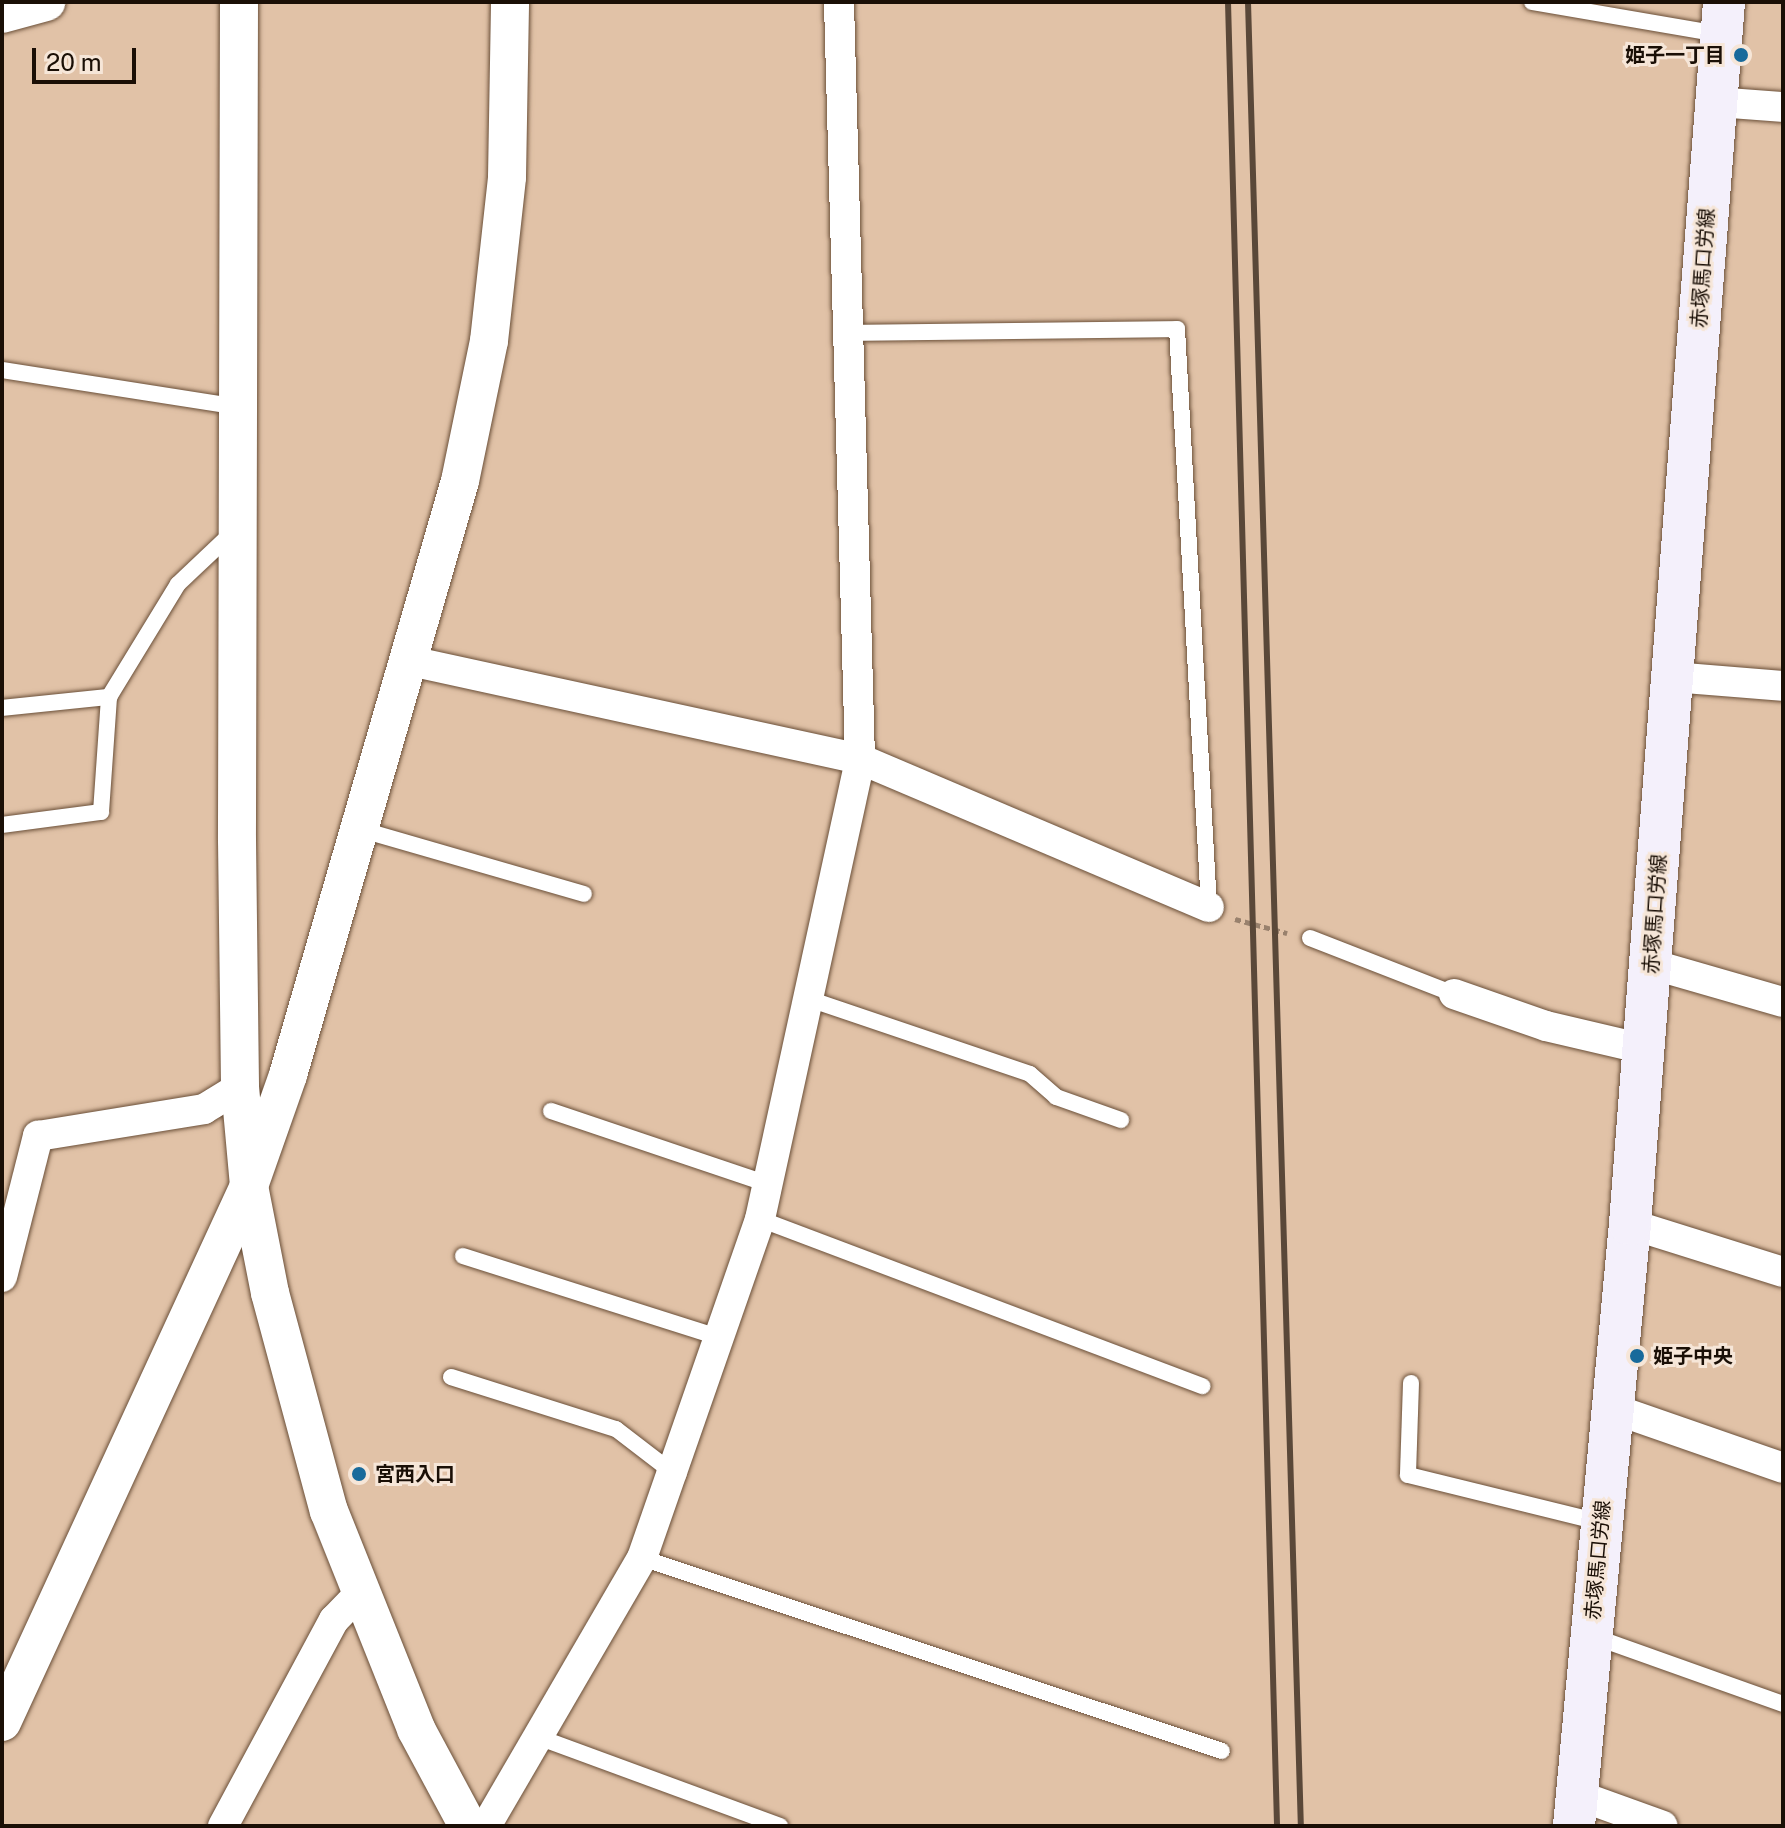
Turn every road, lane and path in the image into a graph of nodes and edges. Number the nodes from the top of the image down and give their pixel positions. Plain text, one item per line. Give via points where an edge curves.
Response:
1 (46, 2) edge
2 (239, 2) edge
3 (510, 2) edge
4 (839, 2) edge
5 (1532, 2) edge
6 (2, 14) edge
7 (1723, 18) edge
8 (1716, 102) junction
9 (1783, 107) edge
10 (851, 333) junction
11 (2, 370) edge
12 (238, 407) junction
13 (238, 527) junction
14 (406, 660) junction
15 (1672, 677) junction
16 (1783, 686) edge
17 (109, 697) junction
18 (2, 708) edge
19 (860, 759) junction
20 (2, 825) edge
21 (358, 829) junction
22 (584, 894) dead end
23 (1209, 907) junction
24 (1310, 938) joint
25 (1651, 964) junction
26 (1454, 994) joint
27 (809, 999) junction
28 (1783, 1002) edge
29 (1644, 1049) junction
30 (240, 1087) junction
31 (551, 1111) dead end
32 (1121, 1120) dead end
33 (768, 1184) junction
34 (249, 1186) junction
35 (760, 1219) junction
36 (1630, 1224) junction
37 (463, 1256) dead end
38 (1783, 1272) edge
39 (2, 1277) edge
40 (719, 1337) junction
41 (451, 1377) dead end
42 (1411, 1383) dead end
43 (1203, 1386) dead end
44 (1611, 1408) junction
45 (1783, 1468) edge
46 (672, 1472) junction
47 (1601, 1523) junction
48 (642, 1558) junction
49 (359, 1594) junction
50 (1592, 1635) junction
51 (1783, 1704) edge
52 (2, 1722) edge
53 (538, 1737) junction
54 (1222, 1751) dead end
55 (1576, 1810) edge
56 (223, 1826) edge
57 (468, 1826) edge
58 (486, 1826) edge
59 (780, 1826) edge
60 (1663, 1826) edge

1 - 6 street
2 - 12 street
3 - 14 street via 507,177 489,341 460,481
4 - 10 street
5 - 7 lane
7 - 8 main road, 赤塚馬口労線
8 - 9 street
8 - 15 main road, 赤塚馬口労線
10 - 19 street
10 - 23 lane via 1177,329
11 - 12 lane
12 - 13 street
13 - 17 lane via 178,584
13 - 30 street
14 - 19 street
14 - 21 street
15 - 16 street
15 - 25 main road, 赤塚馬口労線
17 - 18 lane
17 - 20 lane via 101,812
19 - 23 street
19 - 27 street
21 - 22 lane
21 - 34 street via 288,1075
23 - 24 path via 1253,926
24 - 26 lane
25 - 28 street
25 - 29 main road, 赤塚馬口労線
26 - 29 street via 1546,1026
27 - 32 lane via 1030,1074 1056,1097
27 - 33 street
29 - 36 main road, 赤塚馬口労線
30 - 34 street
30 - 39 street via 204,1109 38,1136
31 - 33 lane
33 - 35 street
34 - 49 street via 303,1428
34 - 52 street
35 - 40 street
35 - 43 lane
36 - 38 street
36 - 44 main road, 赤塚馬口労線
37 - 40 lane
40 - 46 street
41 - 46 lane via 616,1429
42 - 47 lane via 1408,1475
44 - 45 street
44 - 47 main road, 赤塚馬口労線
46 - 48 street
47 - 50 main road, 赤塚馬口労線
48 - 53 street
48 - 54 lane
49 - 56 street via 334,1620
49 - 57 street via 416,1729
50 - 51 lane
50 - 55 main road, 赤塚馬口労線
53 - 58 street
53 - 59 lane
55 - 60 street

